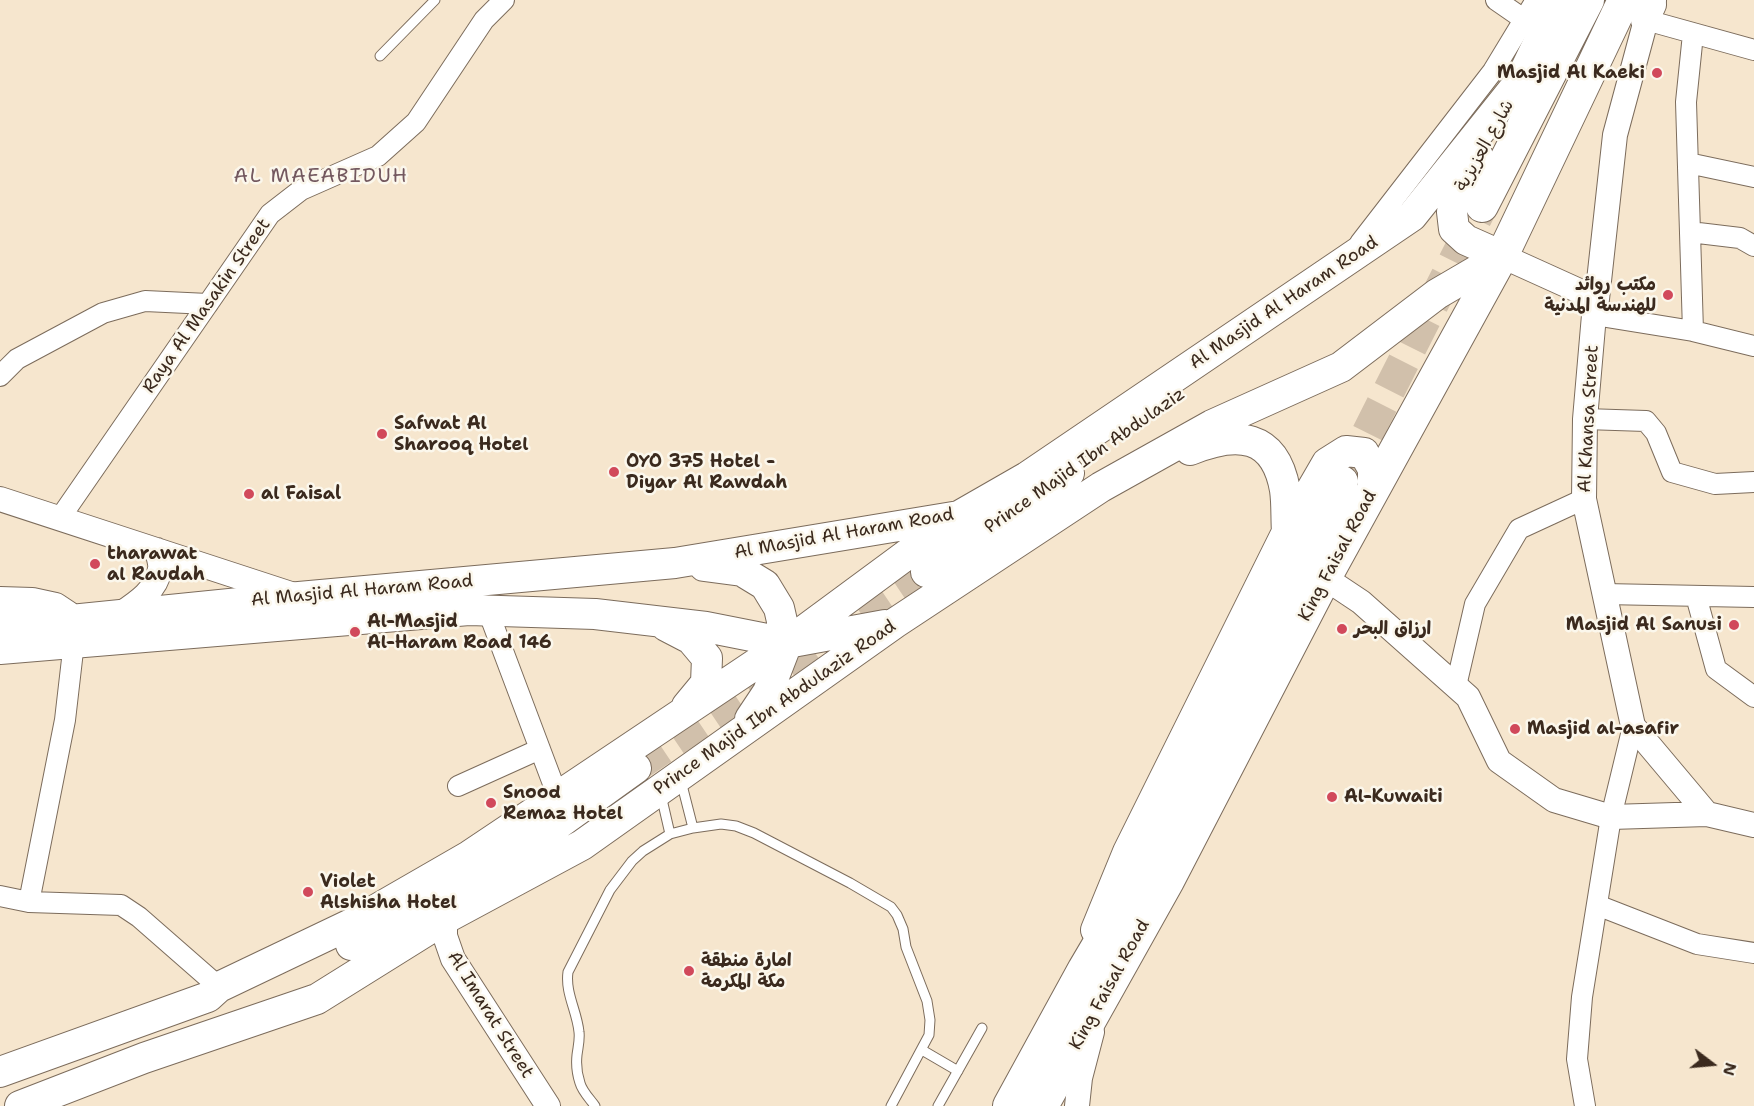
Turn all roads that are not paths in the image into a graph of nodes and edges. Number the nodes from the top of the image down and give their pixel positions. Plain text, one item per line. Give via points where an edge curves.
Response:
1 (435, 0) edge
2 (504, 0) edge
3 (1496, 0) edge
4 (1536, 0) edge
5 (1559, 0) edge
6 (1588, 0) edge
7 (1644, 5) edge
8 (1534, 26) junction
9 (1693, 34) junction
10 (1754, 50) edge
11 (380, 56) dead end
12 (1520, 81) junction
13 (1688, 163) junction
14 (1754, 177) edge
15 (1482, 206) tunnel mouth
16 (1412, 216) junction
17 (1690, 232) junction
18 (1754, 246) edge
19 (1502, 256) junction
20 (1345, 261) junction
21 (208, 304) junction
22 (1596, 307) junction
23 (1693, 331) junction
24 (1754, 346) edge
25 (0, 376) edge
26 (1585, 419) junction
27 (1754, 482) edge
28 (1342, 483) tunnel mouth
29 (1101, 487) junction
30 (1374, 489) junction
31 (0, 499) edge
32 (1584, 499) junction
33 (959, 516) junction
34 (60, 518) junction
35 (1287, 532) junction
36 (157, 550) junction
37 (675, 563) junction
38 (926, 572) tunnel mouth
39 (1325, 578) junction
40 (1604, 594) junction
41 (1696, 596) junction
42 (299, 597) junction
43 (1754, 597) edge
44 (0, 602) edge
45 (488, 611) junction
46 (119, 615) junction
47 (655, 621) junction
48 (895, 623) junction
49 (0, 627) edge
50 (73, 631) junction
51 (787, 643) junction
52 (0, 649) edge
53 (1456, 686) junction
54 (1754, 697) edge
55 (681, 714) junction
56 (1633, 726) junction
57 (741, 732) junction
58 (651, 734) junction
59 (540, 749) junction
60 (638, 766) tunnel mouth
61 (670, 782) junction
62 (458, 786) dead end
63 (558, 796) junction
64 (1707, 814) junction
65 (1611, 817) junction
66 (1754, 825) edge
67 (693, 828) junction
68 (670, 834) junction
69 (0, 896) edge
70 (29, 902) junction
71 (1597, 904) junction
72 (445, 919) junction
73 (412, 939) junction
74 (1754, 953) edge
75 (453, 959) junction
76 (214, 992) junction
77 (1064, 1005) junction
78 (1098, 1006) junction
79 (982, 1028) dead end
80 (922, 1050) junction
81 (958, 1071) junction
82 (0, 1072) edge
83 (20, 1106) edge
84 (548, 1106) edge
85 (595, 1106) edge
86 (891, 1106) edge
87 (938, 1106) edge
88 (1009, 1106) edge
89 (1042, 1106) edge
90 (1077, 1106) edge
91 (1585, 1106) edge

1 - 11 lane
2 - 21 street, Raya Al Masakin Street via 484,20 416,122 378,156 302,190 270,214
3 - 8 street
4 - 8 street
5 - 8 main road, Al Masjid Al Haram Road
6 - 15 highway
7 - 9 street
7 - 19 highway, King Faisal Road
7 - 22 street, Al Khansa Street via 1614,135
8 - 12 main road, Al Masjid Al Haram Road
8 - 20 street via 1493,72
9 - 10 street
9 - 13 street via 1686,102
12 - 16 main road, Al Masjid Al Haram Road
12 - 19 main road, شارع العزيزية via 1459,190 1452,212 1454,230 1466,240
13 - 14 street
13 - 17 street
16 - 20 main road, Al Masjid Al Haram Road
16 - 38 main road, Prince Majid Ibn Abdulaziz via 1162,409
17 - 18 street via 1740,238
17 - 23 street
19 - 22 street
19 - 29 main road, Prince Majid Ibn Abdulaziz Road via 1437,294 1341,368 1212,424
19 - 30 highway, King Faisal Road
20 - 33 main road, Al Masjid Al Haram Road via 1027,477
21 - 25 street via 145,301 103,313 17,359
21 - 34 street, Raya Al Masakin Street
22 - 23 street
22 - 26 street, Al Khansa Street
23 - 24 street
26 - 27 street via 1646,421 1656,433 1672,472 1715,484
26 - 32 street, Al Khansa Street
28 - 77 highway, King Faisal Road via 1150,857
29 - 35 main road via 1203,445 1236,439 1260,444 1275,458 1285,490
29 - 48 main road, Prince Majid Ibn Abdulaziz Road
30 - 35 main road via 1373,469 1364,453 1346,451 1327,464
30 - 39 highway, King Faisal Road
31 - 34 street
32 - 40 street, Al Khansa Street
32 - 53 street via 1519,529 1475,604
33 - 37 main road, Al Masjid Al Haram Road
33 - 51 main road
34 - 36 street
35 - 77 main road via 1128,852
36 - 42 street
36 - 46 street via 161,567 154,586
37 - 42 main road, Al Masjid Al Haram Road
37 - 51 main road via 742,571 765,585 779,608
39 - 53 street via 1361,602
39 - 78 highway, King Faisal Road via 1168,881
40 - 41 street
40 - 56 street, Al Khansa Street
41 - 43 street
41 - 54 street via 1716,669
42 - 46 main road, Al Masjid Al Haram Road
44 - 50 main road via 55,608
45 - 47 main road, Al Masjid Al Haram Road via 595,614
45 - 50 main road, Al Masjid Al Haram Road
45 - 59 street
46 - 50 main road, Al Masjid Al Haram Road
47 - 51 main road, Al Masjid Al Haram Road
47 - 55 main road via 691,639 706,658 706,682
48 - 51 main road, Al Masjid Al Haram Road
48 - 57 main road, Prince Majid Ibn Abdulaziz Road
49 - 50 main road, Al Masjid Al Haram Road
50 - 52 main road, Al Masjid Al Haram Road
50 - 70 street via 65,720
51 - 55 main road
51 - 57 main road via 768,692
53 - 65 street via 1467,697 1499,761 1554,800
55 - 58 main road
56 - 64 street, Al Khansa Street
56 - 65 street
57 - 61 main road, Prince Majid Ibn Abdulaziz Road
58 - 61 main road
58 - 63 main road
59 - 62 street
59 - 63 street
60 - 76 main road via 487,875 432,907 327,956
61 - 67 lane
61 - 68 lane
61 - 72 main road, Prince Majid Ibn Abdulaziz Road via 582,846
63 - 76 main road via 470,856 351,924
64 - 65 street
64 - 66 street
65 - 71 street
67 - 68 lane
67 - 80 lane via 721,824 754,833 891,907 903,929 927,1001 929,1035
68 - 85 lane via 643,851 620,876 568,972 579,1033 580,1086
69 - 70 street
70 - 76 street via 121,905 140,917
71 - 74 street via 1697,944
71 - 91 street via 1577,1059
72 - 73 main road, Prince Majid Ibn Abdulaziz Road
72 - 75 street, Al Imarat Street via 445,936
73 - 75 street via 439,947
73 - 83 main road, Prince Majid Ibn Abdulaziz Road via 317,999
75 - 84 street, Al Imarat Street
76 - 82 main road
77 - 88 highway, King Faisal Road
78 - 89 highway, King Faisal Road
78 - 90 street
79 - 81 lane
80 - 81 lane
80 - 86 lane
81 - 87 lane

